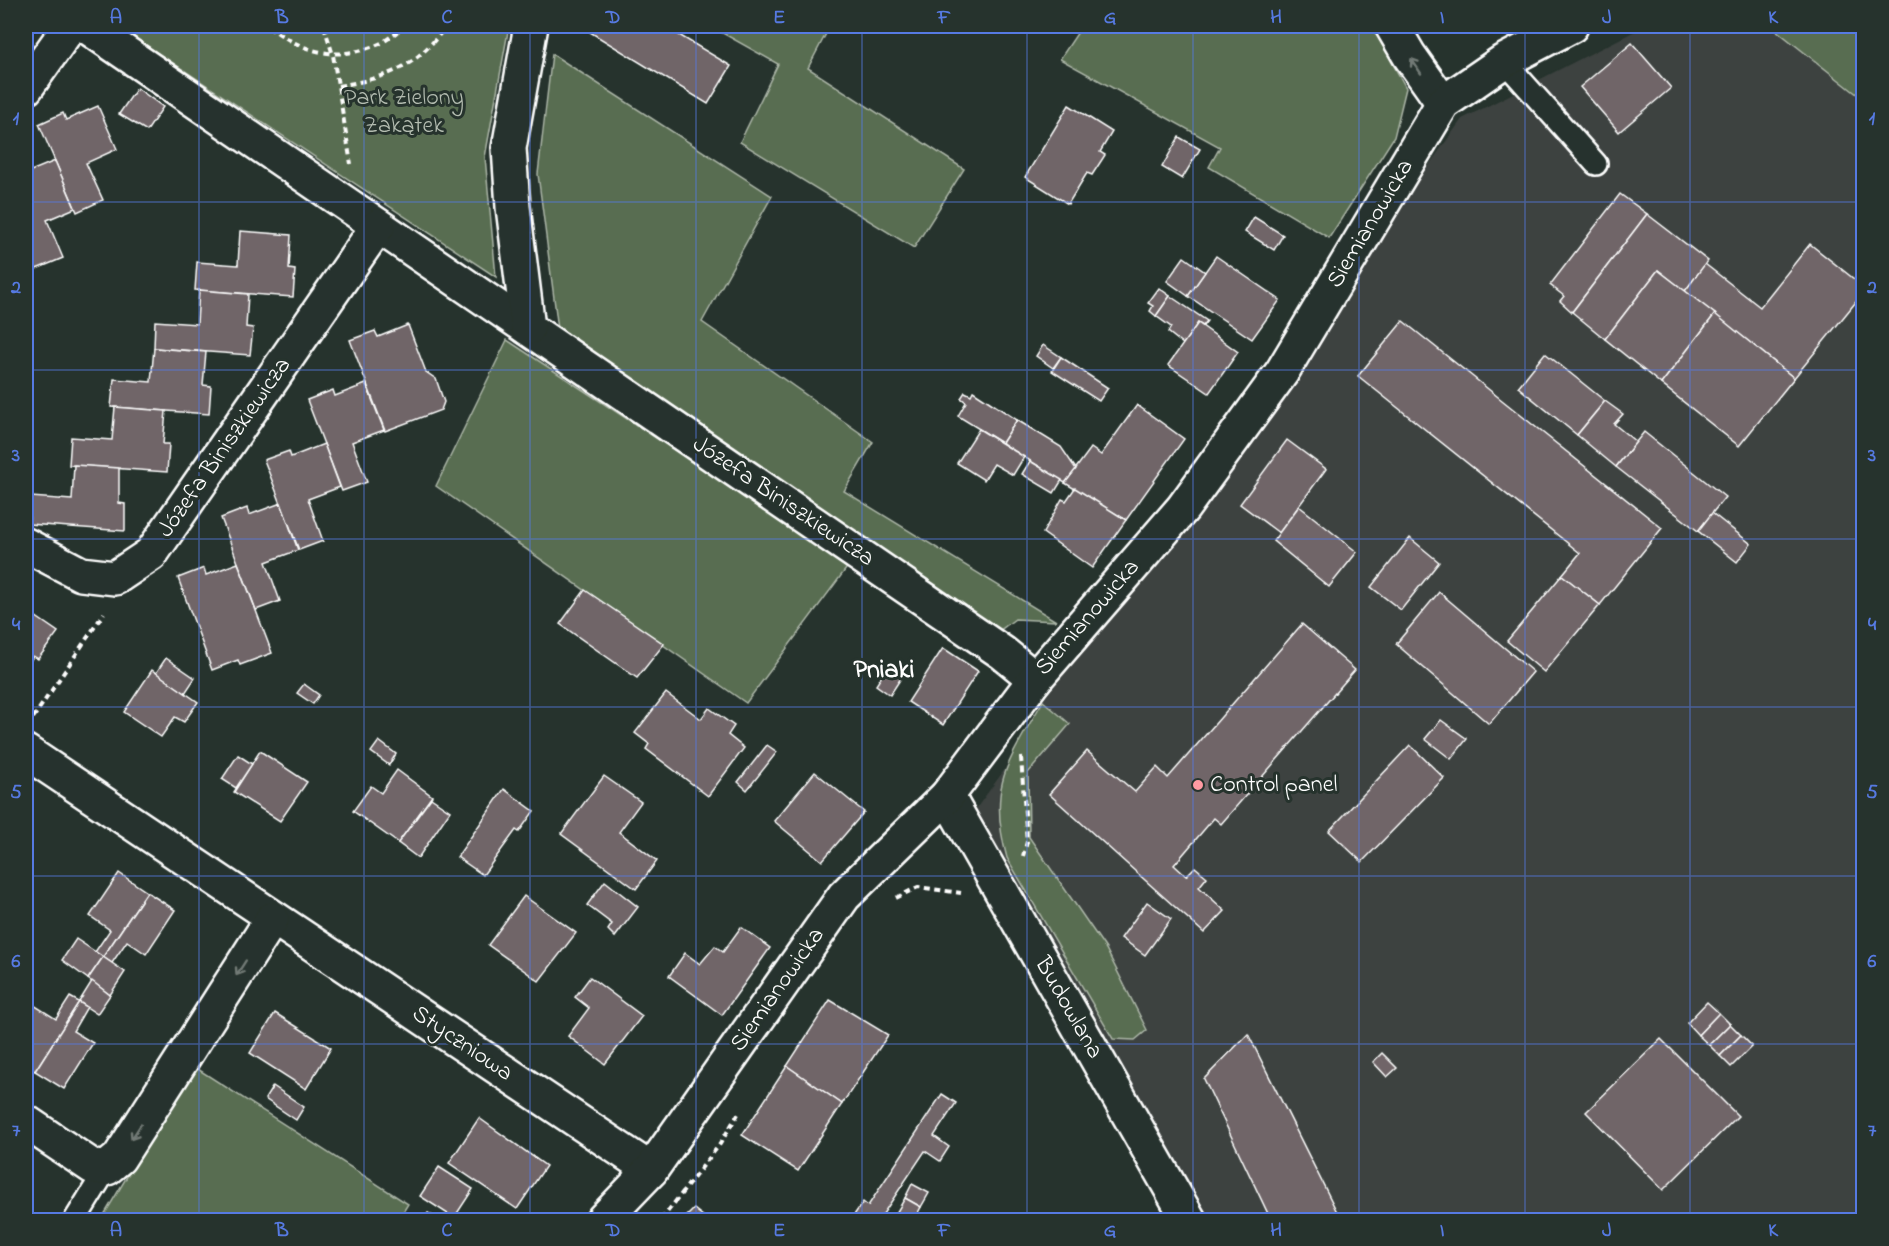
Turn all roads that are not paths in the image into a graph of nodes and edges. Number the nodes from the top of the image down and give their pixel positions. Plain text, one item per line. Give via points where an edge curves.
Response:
1 (70, 26) edge
2 (86, 26) edge
3 (531, 26) edge
4 (1392, 26) edge
5 (1571, 26) edge
6 (1504, 61) junction
7 (26, 88) edge
8 (1443, 104) junction
9 (1596, 164) dead end
10 (369, 219) junction
11 (528, 328) junction
12 (26, 545) edge
13 (1035, 679) junction
14 (28, 736) edge
15 (947, 796) junction
16 (272, 919) junction
17 (26, 1122) edge
18 (107, 1168) junction
19 (651, 1170) junction
20 (75, 1221) edge
21 (603, 1221) edge
22 (1189, 1221) edge

1 - 7 street
2 - 10 street, Józefa Biniszkiewicza
3 - 11 street via 509,148
8 -> 4 street
5 - 6 street, Siemianowicka
6 - 8 street, Siemianowicka
6 - 9 lane
8 - 13 street, Siemianowicka via 1282,372 1183,508
10 - 11 street, Józefa Biniszkiewicza
10 - 12 street, Józefa Biniszkiewicza via 151,554 115,578 81,574
11 - 13 street, Józefa Biniszkiewicza via 1003,653
13 - 15 street, Siemianowicka
14 - 16 street, Styczniowa
15 - 19 street, Siemianowicka via 844,896
15 - 22 street, Budowlana
16 -> 18 street via 119,1158
16 - 19 street, Styczniowa
17 - 18 street via 93,1167
18 - 20 lane
19 - 21 street, Siemianowicka

